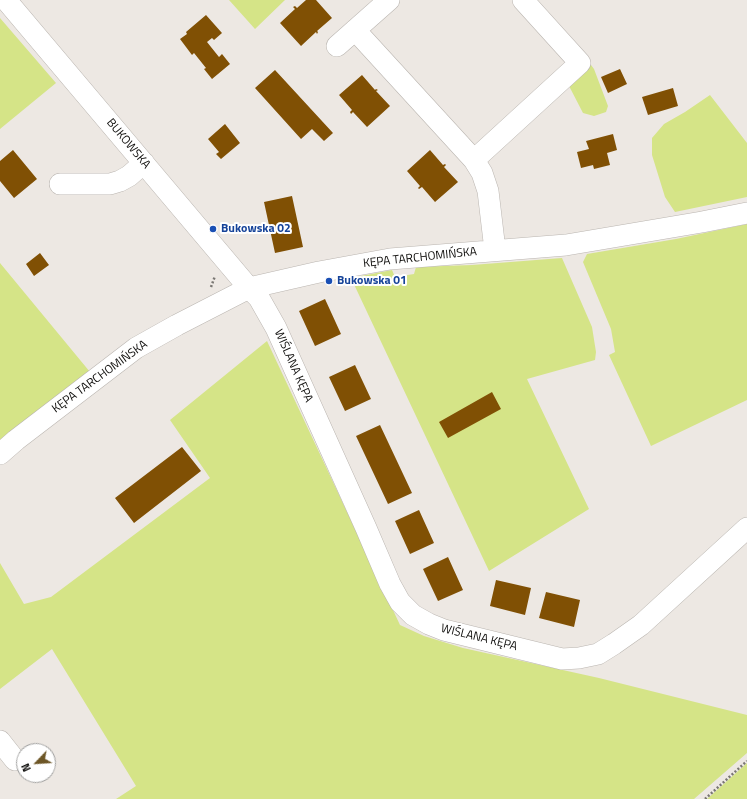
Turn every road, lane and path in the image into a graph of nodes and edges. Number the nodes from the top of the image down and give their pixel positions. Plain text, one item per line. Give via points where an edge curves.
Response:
1 (6, 0) edge
2 (389, 0) edge
3 (523, 0) edge
4 (355, 30) junction
5 (337, 46) dead end
6 (474, 160) junction
7 (144, 163) junction
8 (60, 184) dead end
9 (747, 213) edge
10 (495, 250) junction
11 (249, 288) junction
12 (0, 454) edge
13 (747, 528) edge
14 (0, 741) edge
15 (15, 760) dead end
16 (747, 761) edge
17 (705, 799) edge

1 - 7 street, BUKOWSKA
2 - 4 street
3 - 6 street via 580,63
4 - 5 street
4 - 6 street
6 - 10 street via 488,191
7 - 8 street via 129,176 110,184
7 - 11 street, BUKOWSKA
9 - 10 street, KĘPA TARCHOMIŃSKA via 566,245
10 - 11 street, KĘPA TARCHOMIŃSKA via 390,259
11 - 12 street, KĘPA TARCHOMIŃSKA via 136,348
11 - 13 street, WIŚLANA KĘPA via 259,298 276,328 390,584 400,602 413,615 429,624 444,630 562,658 598,654 641,625
14 - 15 street
16 - 17 path

